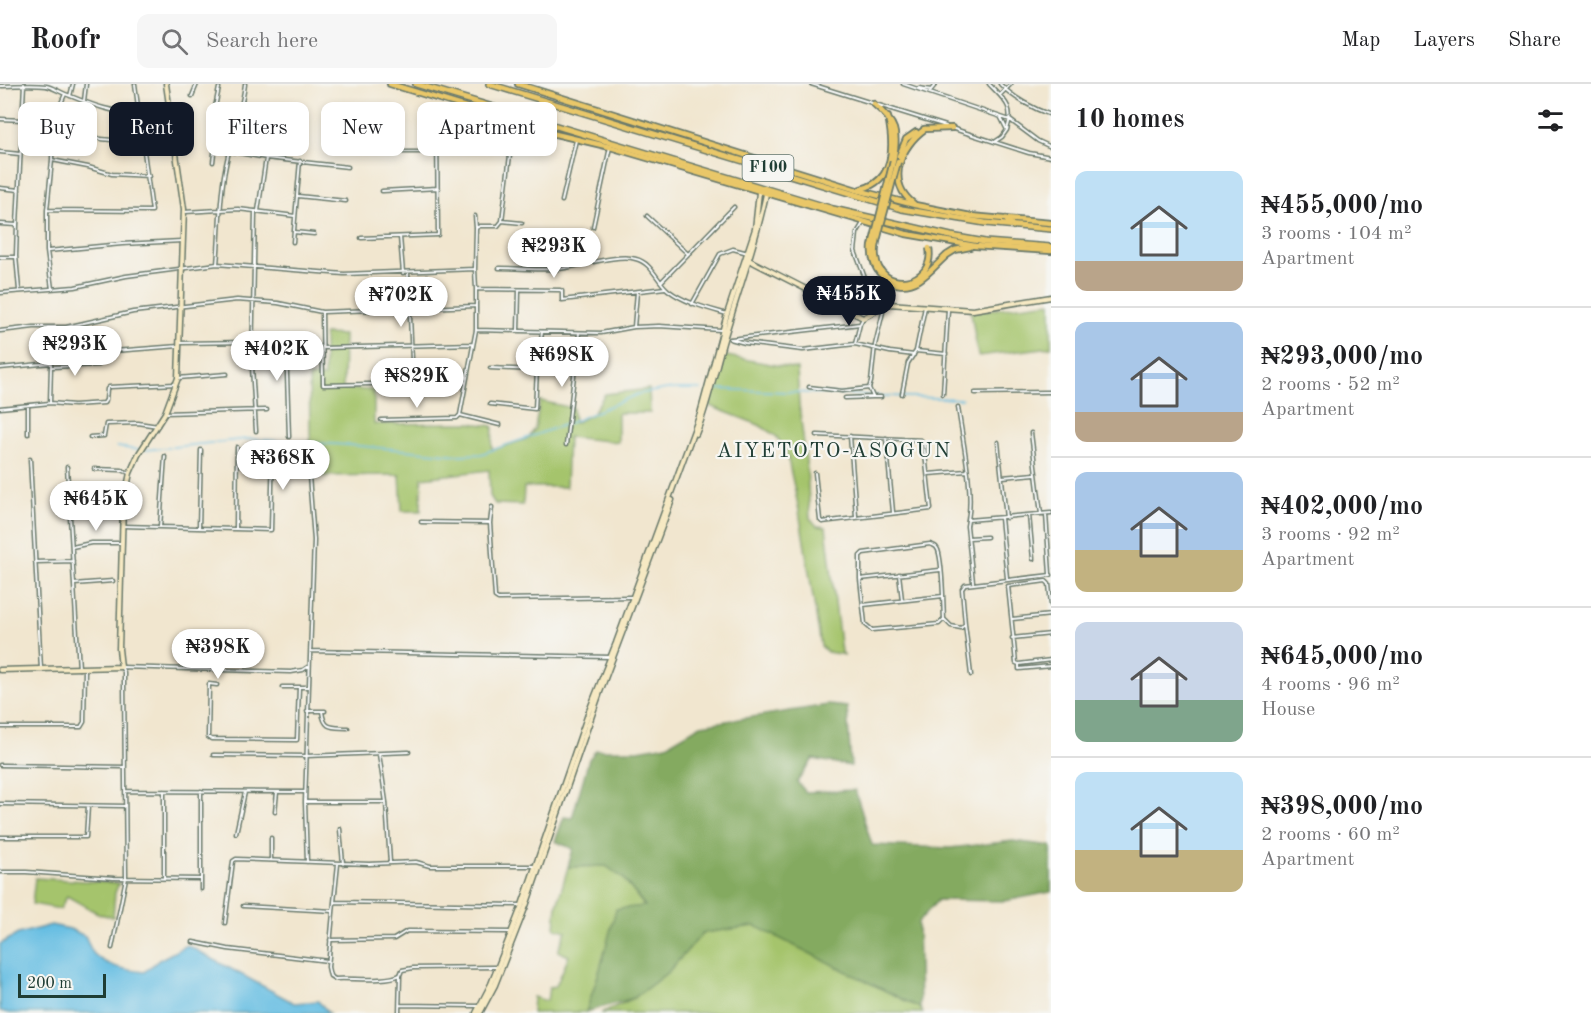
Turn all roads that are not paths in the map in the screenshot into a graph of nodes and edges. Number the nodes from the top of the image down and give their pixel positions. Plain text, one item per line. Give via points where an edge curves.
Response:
1 (72, 84) edge
2 (86, 84) edge
3 (135, 84) edge
4 (166, 84) edge
5 (197, 84) edge
6 (245, 84) edge
7 (390, 84) edge
8 (416, 84) edge
9 (489, 84) edge
10 (518, 84) edge
11 (811, 84) edge
12 (903, 84) edge
13 (936, 84) edge
14 (989, 84) edge
15 (1000, 84) edge
16 (1011, 84) edge
17 (24, 85) edge
18 (0, 86) edge
19 (914, 87) junction
20 (219, 88) dead end
21 (1005, 90) junction
22 (65, 94) junction
23 (1000, 95) junction
24 (70, 96) junction
25 (192, 96) dead end
26 (84, 101) junction
27 (23, 102) edge
28 (62, 102) edge
29 (138, 102) edge
30 (217, 102) edge
31 (243, 102) edge
32 (451, 102) edge
33 (874, 104) junction
34 (109, 110) edge
35 (1051, 115) edge
36 (888, 117) junction
37 (1000, 117) junction
38 (18, 118) edge
39 (0, 119) edge
40 (1010, 120) junction
41 (952, 128) junction
42 (925, 129) junction
43 (1007, 130) junction
44 (557, 134) edge
45 (576, 140) junction
46 (993, 141) junction
47 (610, 147) junction
48 (1051, 147) edge
49 (0, 152) edge
50 (18, 154) edge
51 (20, 156) edge
52 (52, 156) edge
53 (146, 156) edge
54 (214, 156) edge
55 (228, 156) edge
56 (255, 156) edge
57 (437, 156) edge
58 (510, 156) edge
59 (266, 158) junction
60 (1051, 158) edge
61 (52, 160) junction
62 (300, 161) junction
63 (895, 161) junction
64 (213, 162) dead end
65 (348, 167) dead end
66 (149, 176) junction
67 (0, 188) edge
68 (438, 188) junction
69 (19, 190) junction
70 (857, 190) junction
71 (382, 191) dead end
72 (759, 192) junction
73 (765, 194) junction
74 (298, 196) junction
75 (346, 201) dead end
76 (562, 201) dead end
77 (915, 205) junction
78 (734, 207) dead end
79 (47, 210) junction
80 (221, 210) junction
81 (257, 211) junction
82 (184, 212) junction
83 (295, 216) junction
84 (475, 216) dead end
85 (647, 216) dead end
86 (1006, 219) junction
87 (502, 221) junction
88 (522, 223) dead end
89 (863, 223) junction
90 (1051, 223) edge
91 (0, 224) edge
92 (17, 225) junction
93 (1013, 226) junction
94 (593, 227) dead end
95 (476, 228) junction
96 (1051, 229) edge
97 (294, 232) junction
98 (314, 234) dead end
99 (400, 236) junction
100 (915, 236) junction
101 (361, 238) dead end
102 (182, 241) junction
103 (293, 242) dead end
104 (975, 246) junction
105 (1051, 249) edge
106 (48, 251) junction
107 (750, 253) junction
108 (688, 254) junction
109 (16, 256) junction
110 (0, 257) edge
111 (748, 259) junction
112 (217, 264) junction
113 (254, 266) junction
114 (499, 268) dead end
115 (180, 269) junction
116 (475, 269) junction
117 (403, 273) junction
118 (408, 273) junction
119 (662, 281) junction
120 (665, 288) junction
121 (52, 289) junction
122 (476, 289) junction
123 (19, 290) junction
124 (519, 290) junction
125 (637, 292) junction
126 (0, 293) edge
127 (1051, 297) edge
128 (254, 302) junction
129 (692, 304) junction
130 (887, 304) junction
131 (476, 306) junction
132 (925, 306) junction
133 (180, 307) junction
134 (411, 309) junction
135 (948, 309) junction
136 (322, 312) junction
137 (729, 312) junction
138 (863, 318) junction
139 (860, 324) junction
140 (52, 327) junction
141 (634, 327) junction
142 (476, 330) junction
143 (0, 331) edge
144 (518, 331) junction
145 (725, 331) junction
146 (542, 332) junction
147 (579, 333) junction
148 (727, 338) junction
149 (253, 341) junction
150 (179, 344) junction
151 (474, 344) junction
152 (855, 344) junction
153 (412, 345) junction
154 (323, 348) junction
155 (875, 349) junction
156 (114, 351) dead end
157 (916, 351) junction
158 (946, 354) junction
159 (914, 355) junction
160 (51, 365) junction
161 (99, 365) dead end
162 (0, 368) edge
163 (490, 368) dead end
164 (537, 370) junction
165 (227, 374) dead end
166 (178, 378) junction
167 (413, 382) junction
168 (465, 382) junction
169 (176, 384) junction
170 (808, 387) dead end
171 (869, 390) junction
172 (1051, 392) edge
173 (975, 393) dead end
174 (902, 394) dead end
175 (943, 394) dead end
176 (872, 396) junction
177 (881, 397) dead end
178 (845, 398) dead end
179 (50, 403) junction
180 (490, 404) dead end
181 (28, 405) junction
182 (958, 407) dead end
183 (0, 408) edge
184 (267, 410) dead end
185 (255, 411) junction
186 (165, 413) junction
187 (460, 415) junction
188 (381, 420) dead end
189 (500, 425) dead end
190 (158, 426) junction
191 (256, 431) dead end
192 (1031, 433) dead end
193 (28, 434) dead end
194 (817, 435) dead end
195 (289, 436) dead end
196 (850, 436) junction
197 (90, 437) dead end
198 (886, 438) junction
199 (998, 442) dead end
200 (273, 445) dead end
201 (566, 446) dead end
202 (237, 447) dead end
203 (201, 450) dead end
204 (307, 450) dead end
205 (165, 456) dead end
206 (30, 459) dead end
207 (67, 467) dead end
208 (94, 469) dead end
209 (967, 471) junction
210 (130, 473) junction
211 (815, 473) dead end
212 (928, 474) junction
213 (1036, 474) junction
214 (1002, 477) junction
215 (94, 505) dead end
216 (123, 505) junction
217 (492, 507) dead end
218 (893, 512) junction
219 (1051, 513) edge
220 (1041, 514) junction
221 (1046, 514) junction
222 (1029, 515) junction
223 (856, 516) junction
224 (1000, 518) junction
225 (1006, 518) junction
226 (968, 520) junction
227 (421, 522) dead end
228 (490, 524) junction
229 (122, 526) junction
230 (160, 527) junction
231 (199, 528) junction
232 (236, 529) junction
233 (987, 537) dead end
234 (968, 538) junction
235 (122, 543) junction
236 (72, 547) junction
237 (1050, 550) edge
238 (1033, 559) dead end
239 (73, 561) junction
240 (35, 562) junction
241 (940, 570) junction
242 (899, 574) junction
243 (1050, 575) edge
244 (1020, 578) junction
245 (860, 579) junction
246 (1007, 579) junction
247 (113, 581) dead end
248 (973, 582) junction
249 (74, 584) junction
250 (1021, 584) junction
251 (943, 596) junction
252 (632, 597) junction
253 (902, 600) junction
254 (1051, 605) edge
255 (863, 606) junction
256 (1051, 615) edge
257 (944, 619) junction
258 (1011, 619) junction
259 (965, 624) junction
260 (1051, 634) edge
261 (1012, 638) junction
262 (310, 651) junction
263 (612, 658) junction
264 (1051, 660) edge
265 (1019, 664) junction
266 (309, 666) junction
267 (1051, 666) edge
268 (121, 667) junction
269 (41, 669) junction
270 (82, 669) junction
271 (0, 670) edge
272 (971, 675) dead end
273 (218, 685) dead end
274 (282, 687) dead end
275 (298, 687) junction
276 (308, 687) junction
277 (307, 711) junction
278 (0, 727) edge
279 (348, 728) dead end
280 (297, 740) junction
281 (306, 740) junction
282 (409, 752) dead end
283 (379, 754) junction
284 (213, 755) dead end
285 (306, 756) junction
286 (0, 765) edge
287 (124, 767) junction
288 (125, 791) junction
289 (164, 791) junction
290 (201, 791) junction
291 (245, 792) junction
292 (277, 792) junction
293 (305, 792) junction
294 (305, 802) junction
295 (386, 802) junction
296 (0, 804) edge
297 (88, 806) junction
298 (125, 806) junction
299 (275, 812) dead end
300 (340, 830) dead end
301 (236, 833) dead end
302 (0, 837) edge
303 (271, 838) dead end
304 (271, 860) junction
305 (308, 862) junction
306 (390, 863) junction
307 (338, 864) junction
308 (343, 864) junction
309 (537, 866) junction
310 (0, 872) edge
311 (126, 878) junction
312 (164, 879) junction
313 (201, 879) junction
314 (201, 890) dead end
315 (334, 902) junction
316 (522, 905) junction
317 (243, 906) dead end
318 (333, 911) junction
319 (225, 923) dead end
320 (514, 932) junction
321 (330, 940) junction
322 (193, 942) dead end
323 (112, 948) dead end
324 (328, 961) junction
325 (498, 967) junction
326 (400, 975) junction
327 (400, 1005) junction
328 (479, 1006) junction
329 (399, 1013) edge
330 (478, 1013) edge

1 - 24 street
2 - 26 street
3 - 29 street
4 - 82 street
5 - 25 street
6 - 31 street
7 - 32 main road
8 - 105 highway, F100 via 833,209 951,236
9 - 93 highway, F100 via 872,201
10 - 70 main road
11 - 33 street
12 - 19 street
13 - 19 street via 929,90
14 - 23 street
15 - 21 street
16 - 21 street
17 - 18 street
17 - 22 street via 48,86
17 - 27 street
19 - 37 street
20 - 30 street
21 - 23 street
21 - 35 street
22 - 24 street
22 - 28 street
23 - 40 street via 1008,105
24 - 26 street
26 - 34 street
33 - 36 main road
33 - 41 street
36 - 63 main road via 896,136
36 - 70 main road via 893,141 886,170 876,183
37 - 40 street
37 - 43 street
38 - 39 street
40 - 43 street
40 - 48 street
41 - 42 main road
41 - 46 street
42 - 63 main road via 906,140
42 - 77 main road via 906,146 899,170 902,191
43 - 46 street via 1001,139
44 - 45 main road
45 - 47 main road
45 - 76 street
46 - 60 street
47 - 72 main road
47 - 94 street
49 - 50 street
51 - 69 street
52 - 61 street
53 - 66 street
54 - 64 street
55 - 80 street
56 - 59 street
57 - 68 street
58 - 87 street
59 - 62 street
59 - 81 street
61 - 66 street via 112,174
61 - 79 street
62 - 65 street
62 - 74 street
63 - 100 main road, bridge via 877,243 877,262 887,276 908,281 927,268 929,248
63 - 104 main road, bridge via 872,246 872,259 881,276 892,283 911,283 958,249
66 - 79 street via 152,211
67 - 69 street
68 - 71 street
68 - 99 street via 438,234
69 - 92 street
70 - 77 main road
72 - 73 main road
72 - 107 street
73 - 89 main road
73 - 107 street
74 - 75 street
74 - 83 street
77 - 86 main road
78 - 108 street
79 - 106 street
80 - 81 street
80 - 82 street
80 - 112 street
81 - 83 street
81 - 113 street
82 - 102 street
83 - 97 street
84 - 95 street
85 - 108 street
86 - 90 main road
86 - 93 highway
87 - 88 street
87 - 95 street via 498,226
89 - 100 main road
89 - 130 street via 857,233 855,251 876,298
91 - 92 street
92 - 109 street
93 - 96 highway, F100
95 - 116 street
97 - 98 street
97 - 103 street
99 - 101 street
99 - 117 street
100 - 104 main road
102 - 106 street
102 - 115 street
104 - 105 main road
106 - 121 street
107 - 111 street
107 - 129 street via 733,249 720,254
108 - 119 street
109 - 110 street
109 - 123 street
111 - 137 street
111 - 138 street
112 - 113 street
112 - 115 street
113 - 117 street via 344,274
113 - 128 street
114 - 119 street via 558,269 632,258 644,262
115 - 121 street
115 - 133 street
116 - 118 street
116 - 122 street
117 - 118 street
118 - 134 street
119 - 120 street
120 - 125 street
120 - 129 street
121 - 123 street
122 - 124 street
122 - 131 street
123 - 126 street
124 - 125 street via 560,290 562,300
124 - 144 street
125 - 141 street
127 - 135 street via 973,310
128 - 133 street via 237,300
128 - 136 street
128 - 149 street
129 - 137 street
130 - 132 street
130 - 138 street
130 - 155 street
131 - 134 street
131 - 142 street
132 - 135 street
132 - 157 street
133 - 140 street
133 - 150 street
134 - 136 street
134 - 153 street
135 - 158 street
136 - 154 street
137 - 145 street
138 - 139 street
139 - 148 street
139 - 152 street
140 - 143 street
140 - 160 street
141 - 145 street
141 - 147 street
142 - 144 street
142 - 151 street
144 - 146 street
145 - 148 street
145 - 252 street via 700,414
146 - 147 street
146 - 164 street
147 - 201 street
148 - 152 street via 803,350
148 - 263 street via 706,408
149 - 150 street
149 - 185 street
149 - 195 street via 285,343
150 - 156 street
150 - 166 street
151 - 153 street
151 - 168 street
152 - 155 street
153 - 154 street
153 - 167 street
154 - 167 street via 323,385
155 - 159 street
155 - 171 street
157 - 158 street
157 - 159 street
158 - 175 street
159 - 174 street via 908,363
160 - 161 street
160 - 162 street
160 - 179 street
163 - 164 street
164 - 180 street via 535,409
165 - 166 street
166 - 169 street
167 - 168 street
168 - 187 street
169 - 179 street via 110,387 106,400 99,403
169 - 186 street
170 - 171 street
171 - 176 street
172 - 173 street
176 - 177 street
176 - 178 street
179 - 181 street
181 - 183 street
181 - 193 street
182 - 209 street
184 - 185 street
185 - 186 street
185 - 191 street
186 - 190 street
187 - 188 street
187 - 189 street
190 - 197 street via 106,424 104,436
190 - 210 street
192 - 213 street
194 - 196 street
196 - 198 street
196 - 223 street
198 - 212 street via 921,440
198 - 218 street
199 - 214 street
200 - 232 street via 273,529
202 - 232 street
203 - 231 street
204 - 262 street via 314,540
205 - 230 street
206 - 240 street
207 - 236 street
208 - 210 street
209 - 212 street
209 - 226 street
210 - 216 street
211 - 223 street via 820,520
212 - 218 street via 930,510
213 - 214 street
213 - 220 street
214 - 225 street
215 - 216 street
216 - 229 street
217 - 228 street
218 - 223 street
219 - 221 street
220 - 221 street
220 - 222 street
221 - 237 street
222 - 225 street
222 - 238 street
224 - 225 street
224 - 226 street
224 - 246 street
226 - 234 street
227 - 228 street
228 - 252 street via 496,598
229 - 230 street
229 - 235 street
230 - 231 street
231 - 232 street
233 - 234 street
234 - 248 street
235 - 236 street
235 - 268 street
236 - 239 street
237 - 243 street
239 - 240 street
239 - 249 street
240 - 269 street
241 - 242 street
241 - 245 street via 937,549 930,544 863,553 859,559
241 - 251 street
242 - 245 street
242 - 253 street
243 - 244 street
244 - 246 street
244 - 250 street
245 - 255 street
246 - 248 street
247 - 249 street
248 - 259 street via 962,587
249 - 270 street
250 - 254 street via 1048,581
250 - 258 street via 1008,586
251 - 253 street
251 - 257 street
252 - 263 street
253 - 255 street
255 - 257 street via 865,624 872,630 939,624
256 - 258 street
257 - 259 street via 956,628
258 - 261 street
259 - 272 street
260 - 261 street
261 - 265 street
262 - 263 street
262 - 266 street
263 - 309 street
264 - 265 street
265 - 267 street via 1019,669
266 - 268 street via 291,672
266 - 276 street
268 - 270 street
268 - 287 street
269 - 270 street
269 - 271 street
270 - 278 street via 81,727
273 - 280 street via 209,684 209,738
274 - 275 street
275 - 276 street
275 - 280 street
276 - 277 street
277 - 279 street via 323,711 327,725
277 - 281 street
280 - 281 street
281 - 285 street
282 - 283 street
283 - 285 street
283 - 295 street
284 - 285 street
285 - 293 street
286 - 287 street
287 - 288 street
288 - 289 street
288 - 298 street
289 - 290 street
289 - 312 street
290 - 291 street
290 - 313 street
291 - 292 street
291 - 301 street
292 - 293 street
292 - 299 street
293 - 294 street
294 - 295 street
294 - 305 street
295 - 306 street
296 - 297 street
297 - 298 street
297 - 302 street via 86,837
298 - 311 street
300 - 308 street
303 - 304 street
304 - 305 street
304 - 319 street via 233,861
305 - 307 street
306 - 308 street
306 - 309 street
307 - 308 street
307 - 315 street
309 - 316 street
309 - 320 street
310 - 311 street
311 - 312 street
311 - 323 street
312 - 313 street
313 - 314 street
315 - 316 street
315 - 318 street
316 - 320 street
317 - 318 street
318 - 321 street
320 - 321 street via 407,931 394,939
320 - 325 street
320 - 330 street via 495,985
321 - 324 street
322 - 324 street
324 - 326 street via 328,973 336,979
325 - 326 street via 412,968 402,970
325 - 328 street
326 - 327 street
327 - 328 street
327 - 329 street
328 - 330 street

